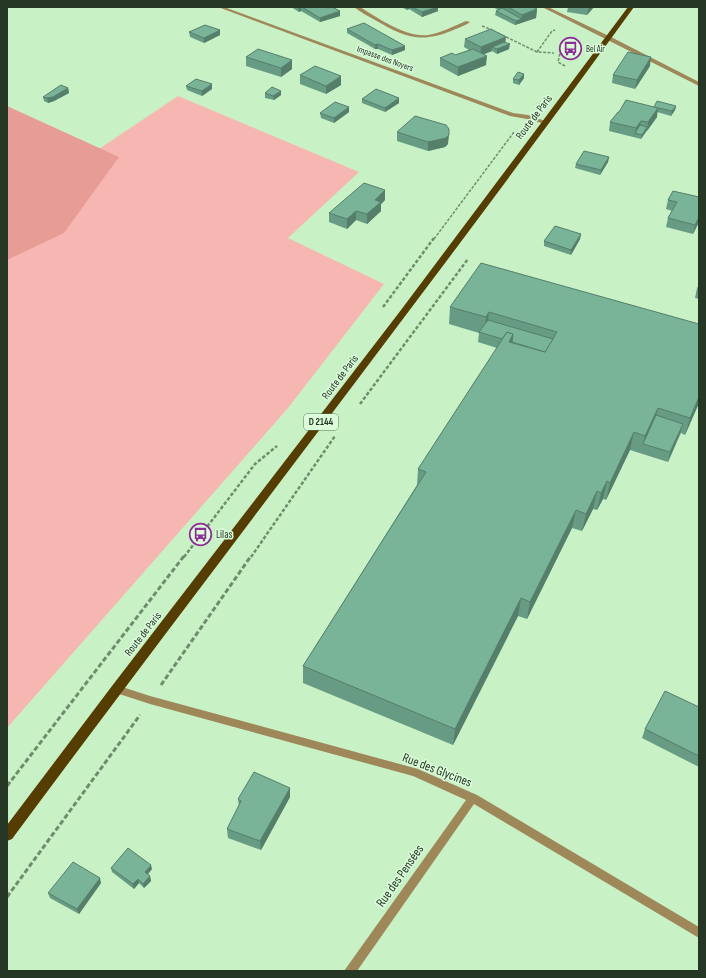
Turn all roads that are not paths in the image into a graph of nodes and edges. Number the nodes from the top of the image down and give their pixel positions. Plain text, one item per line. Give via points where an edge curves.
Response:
1 (220, 7) edge
2 (356, 7) edge
3 (544, 7) edge
4 (631, 7) edge
5 (468, 22) road end
6 (609, 38) junction
7 (699, 84) edge
8 (545, 122) junction
9 (116, 689) junction
10 (473, 798) junction
11 (7, 835) edge
12 (699, 933) edge
13 (350, 971) edge

1 - 8 street, Impasse des Noyers via 512,115
2 - 5 street via 407,34 422,38
3 - 6 street
4 - 6 main road, Route de Paris / D 2144
6 - 7 street
6 - 8 main road, Route de Paris / D 2144
8 - 9 main road, Route de Paris / D 2144 via 404,312
9 - 10 street, Rue des Glycines via 415,772
9 - 11 main road, Route de Paris / D 2144
10 - 12 street, Rue des Glycines
10 - 13 street, Rue des Pensées

